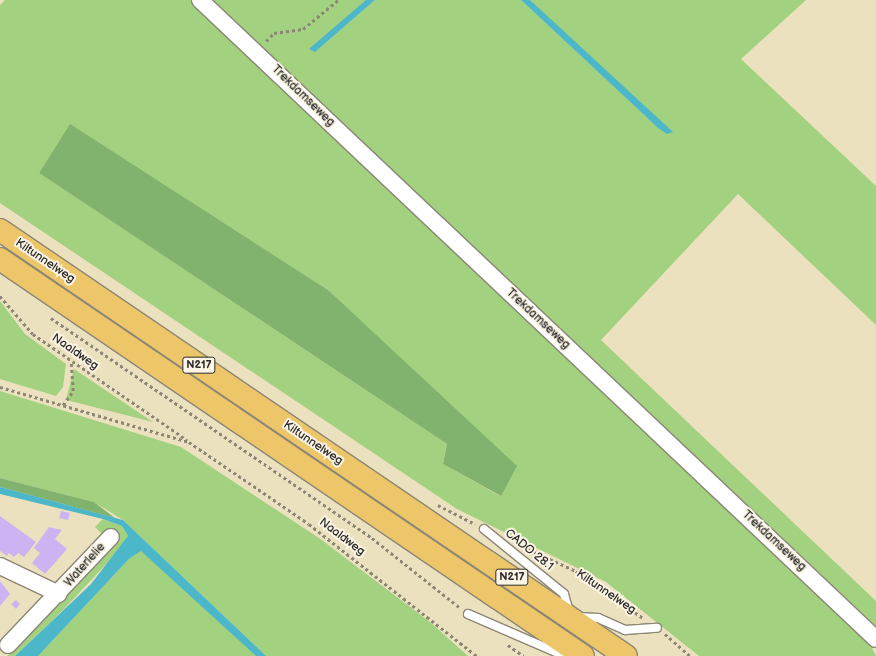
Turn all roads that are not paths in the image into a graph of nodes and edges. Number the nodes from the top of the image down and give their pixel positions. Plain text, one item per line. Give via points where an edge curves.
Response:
1 (200, 0) edge
2 (0, 230) edge
3 (0, 259) edge
4 (484, 529) road end
5 (111, 537) dead end
6 (0, 566) edge
7 (59, 594) junction
8 (468, 614) road end
9 (570, 617) junction
10 (657, 628) road end
11 (876, 639) edge
12 (8, 645) dead end
13 (565, 656) edge
14 (584, 656) edge
15 (626, 656) edge

1 - 11 street, Trekdamseweg
2 - 9 main road, Kiltunnelweg / N217
3 - 14 main road, Kiltunnelweg / N217
4 - 9 lane, CADO 28.1 via 564,594
5 - 7 street, Waterlelie
6 - 7 street, Waterlelie
7 - 12 street, Waterlelie
8 - 13 lane
9 - 10 lane via 598,618 625,630
9 - 15 main road, Kiltunnelweg / N217

